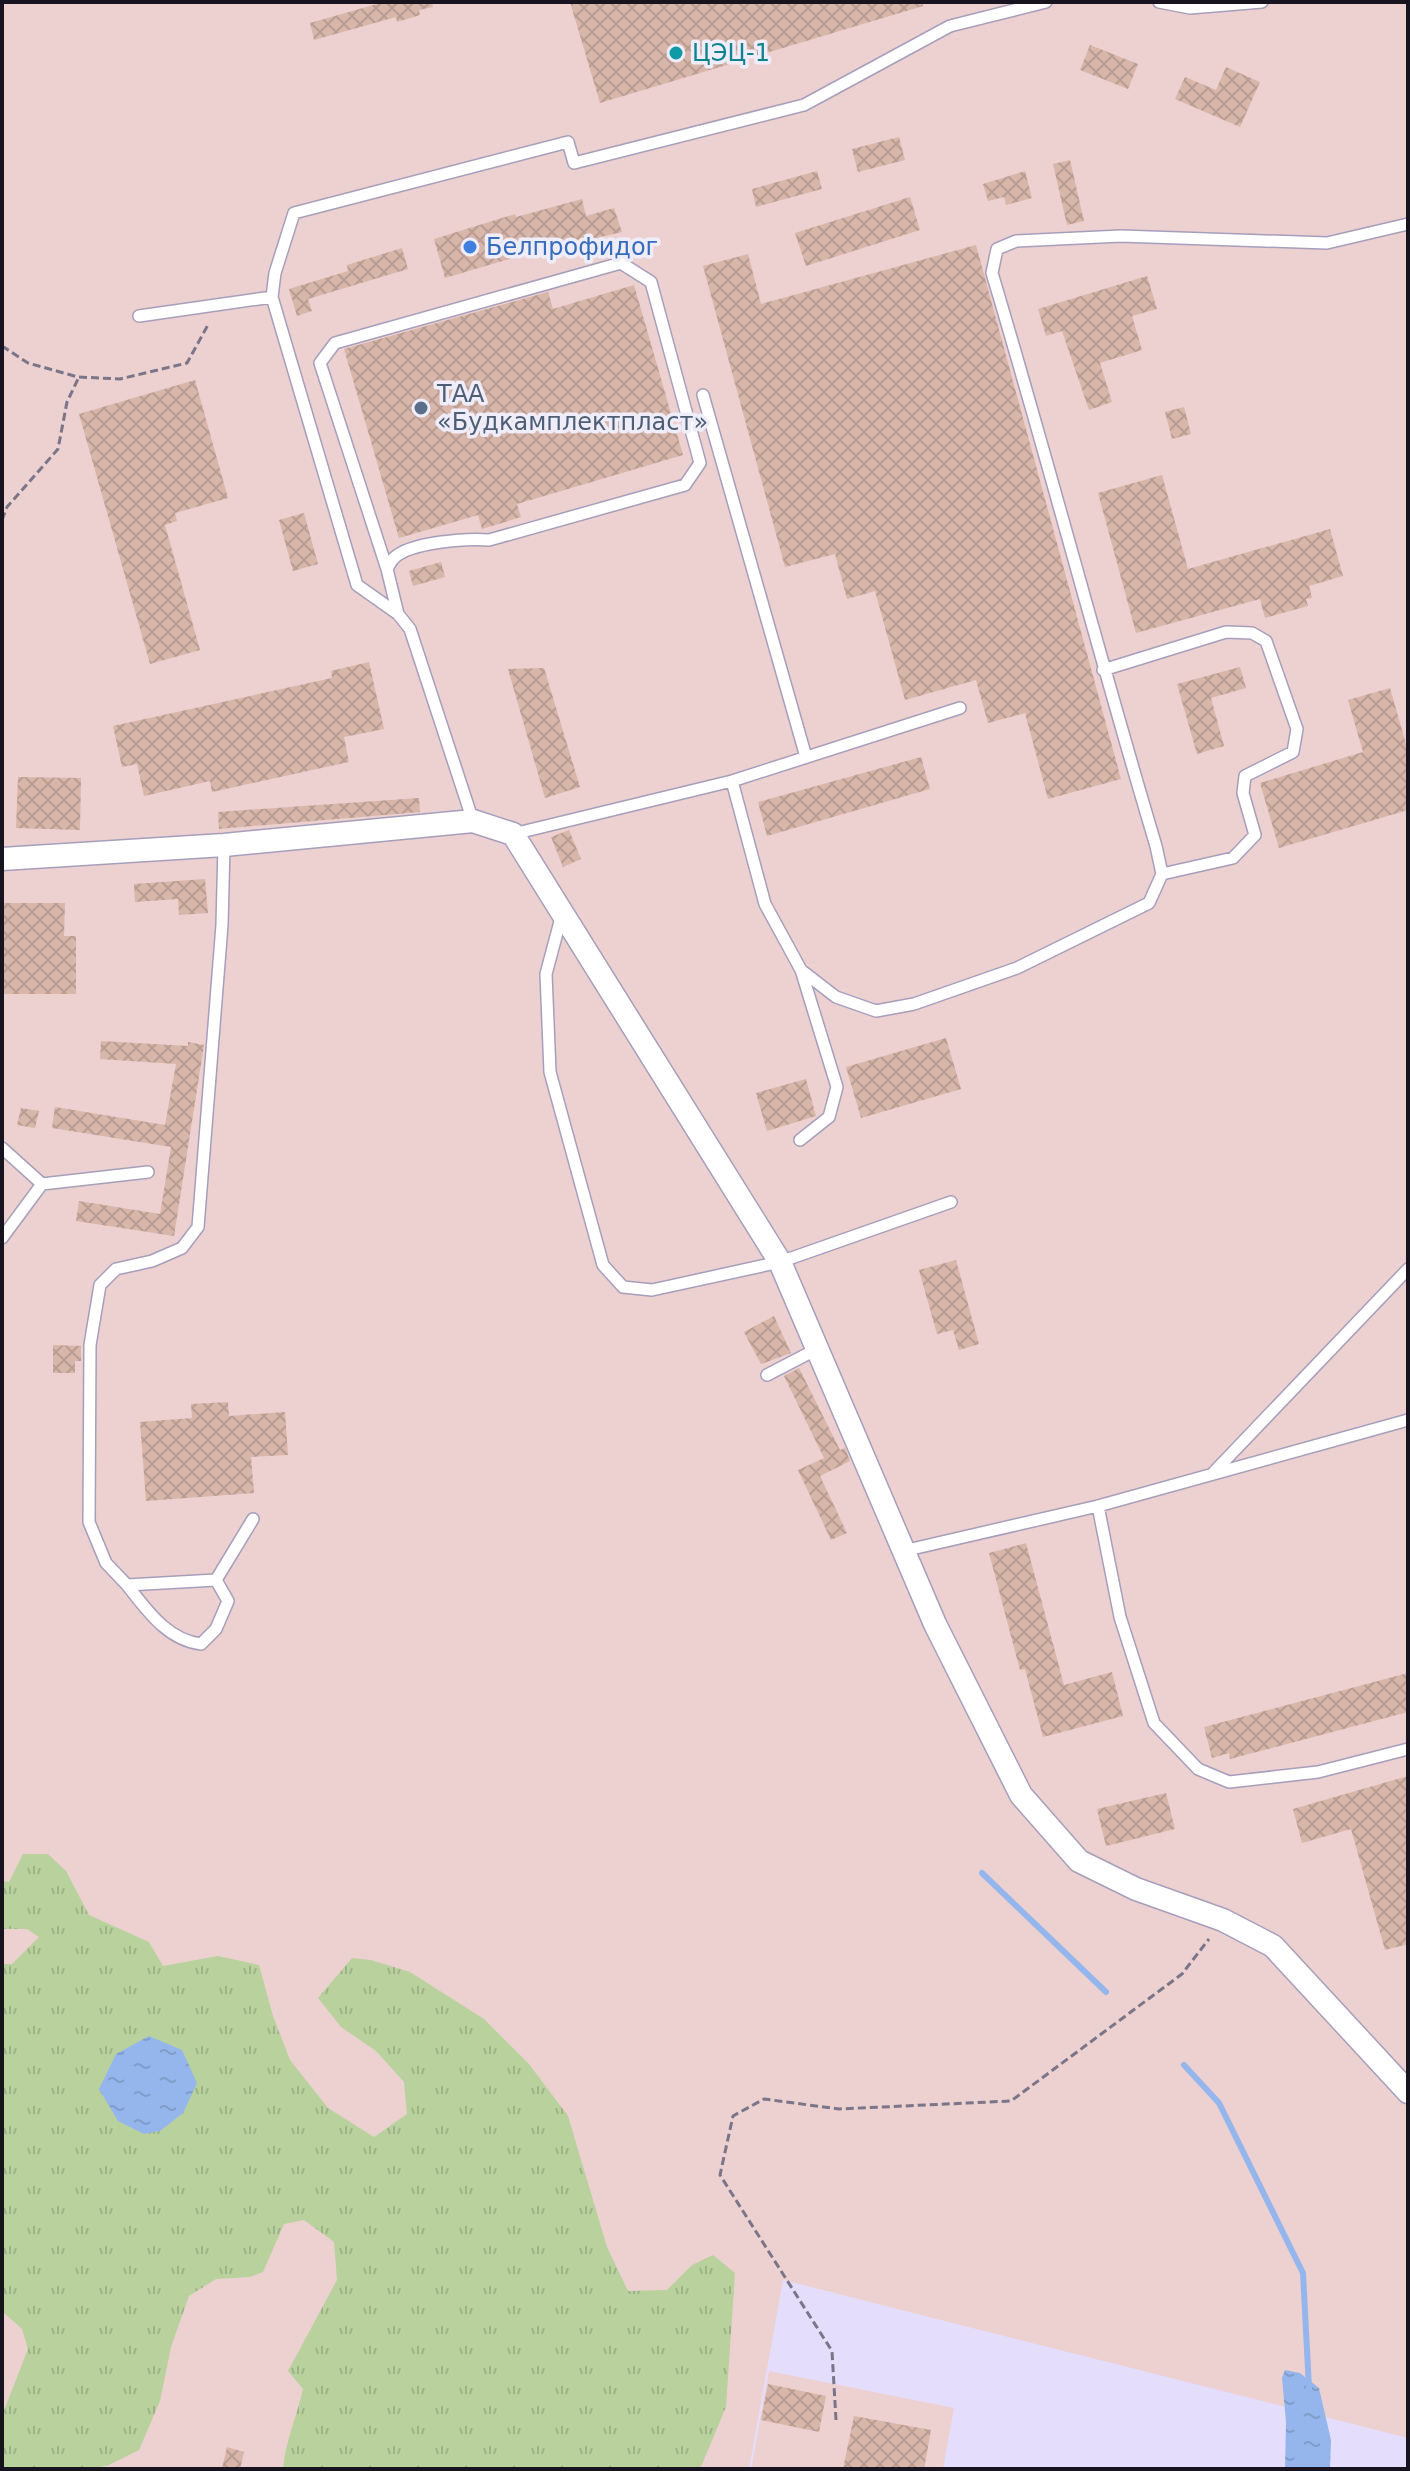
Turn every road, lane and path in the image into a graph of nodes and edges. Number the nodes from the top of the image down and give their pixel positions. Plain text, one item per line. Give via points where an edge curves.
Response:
1 (1046, 2) edge
2 (1159, 2) edge
3 (1262, 2) edge
4 (1408, 224) edge
5 (272, 297) junction
6 (218, 305) junction
7 (139, 316) dead end
8 (2, 346) edge
9 (78, 377) junction
10 (703, 395) dead end
11 (2, 520) edge
12 (387, 569) junction
13 (398, 614) junction
14 (1103, 670) junction
15 (960, 708) dead end
16 (806, 757) junction
17 (732, 781) junction
18 (473, 821) junction
19 (513, 834) junction
20 (224, 845) junction
21 (2, 859) edge
22 (1162, 874) junction
23 (562, 913) junction
24 (801, 970) junction
25 (800, 1140) dead end
26 (2, 1148) edge
27 (148, 1172) dead end
28 (42, 1184) junction
29 (951, 1202) dead end
30 (2, 1238) edge
31 (780, 1262) junction
32 (1408, 1269) edge
33 (817, 1349) junction
34 (767, 1375) dead end
35 (1408, 1420) edge
36 (1212, 1474) junction
37 (1098, 1506) junction
38 (253, 1519) dead end
39 (903, 1551) junction
40 (216, 1580) junction
41 (127, 1585) junction
42 (1408, 1749) edge
43 (1223, 1920) junction
44 (1408, 2092) edge
45 (836, 2420) dead end

1 - 5 lane via 950,26 804,105 574,163 568,142 294,213
2 - 3 lane via 1190,8
4 - 14 lane via 1327,243 1121,236 1016,241 997,249 992,273
5 - 6 lane
5 - 13 lane via 357,585
6 - 7 lane
6 - 9 path via 187,363 120,379
8 - 9 path via 28,363
9 - 11 path via 58,449 7,507
10 - 16 lane
12 - 12 lane via 408,550 489,540 685,485 700,463 651,282 621,263 335,343 320,363
12 - 13 lane
13 - 18 lane via 410,629
14 - 22 lane
14 - 22 lane via 1226,632 1252,633 1266,641 1297,729 1293,752 1245,776 1243,793 1255,835 1233,858
15 - 16 lane
16 - 17 lane
17 - 19 lane
17 - 24 lane via 765,904
18 - 19 street
18 - 20 street
19 - 23 street
20 - 21 street
20 - 41 lane via 198,1227 182,1248 116,1269 100,1285 90,1345 89,1522 106,1563
22 - 24 lane via 1149,903 1017,968 914,1004 876,1011 836,997
23 - 31 street
23 - 31 lane via 546,974 550,1072 603,1265 623,1287 652,1290
24 - 25 lane via 837,1087 829,1117
26 - 28 lane
27 - 28 lane
28 - 30 lane
29 - 31 lane
31 - 33 street
32 - 36 lane
33 - 34 lane
33 - 39 street
35 - 36 lane
36 - 37 lane
37 - 39 lane
37 - 42 lane via 1120,1617 1154,1723 1198,1769 1229,1782 1318,1772
38 - 40 lane
39 - 43 street via 1021,1795 1079,1861 1136,1889
40 - 41 lane
40 - 41 lane via 228,1601 216,1629 201,1644 185,1642 158,1623
43 - 44 street via 1273,1946
43 - 45 path via 1182,1974 1011,2101 839,2109 764,2099 733,2116 720,2175 832,2351

